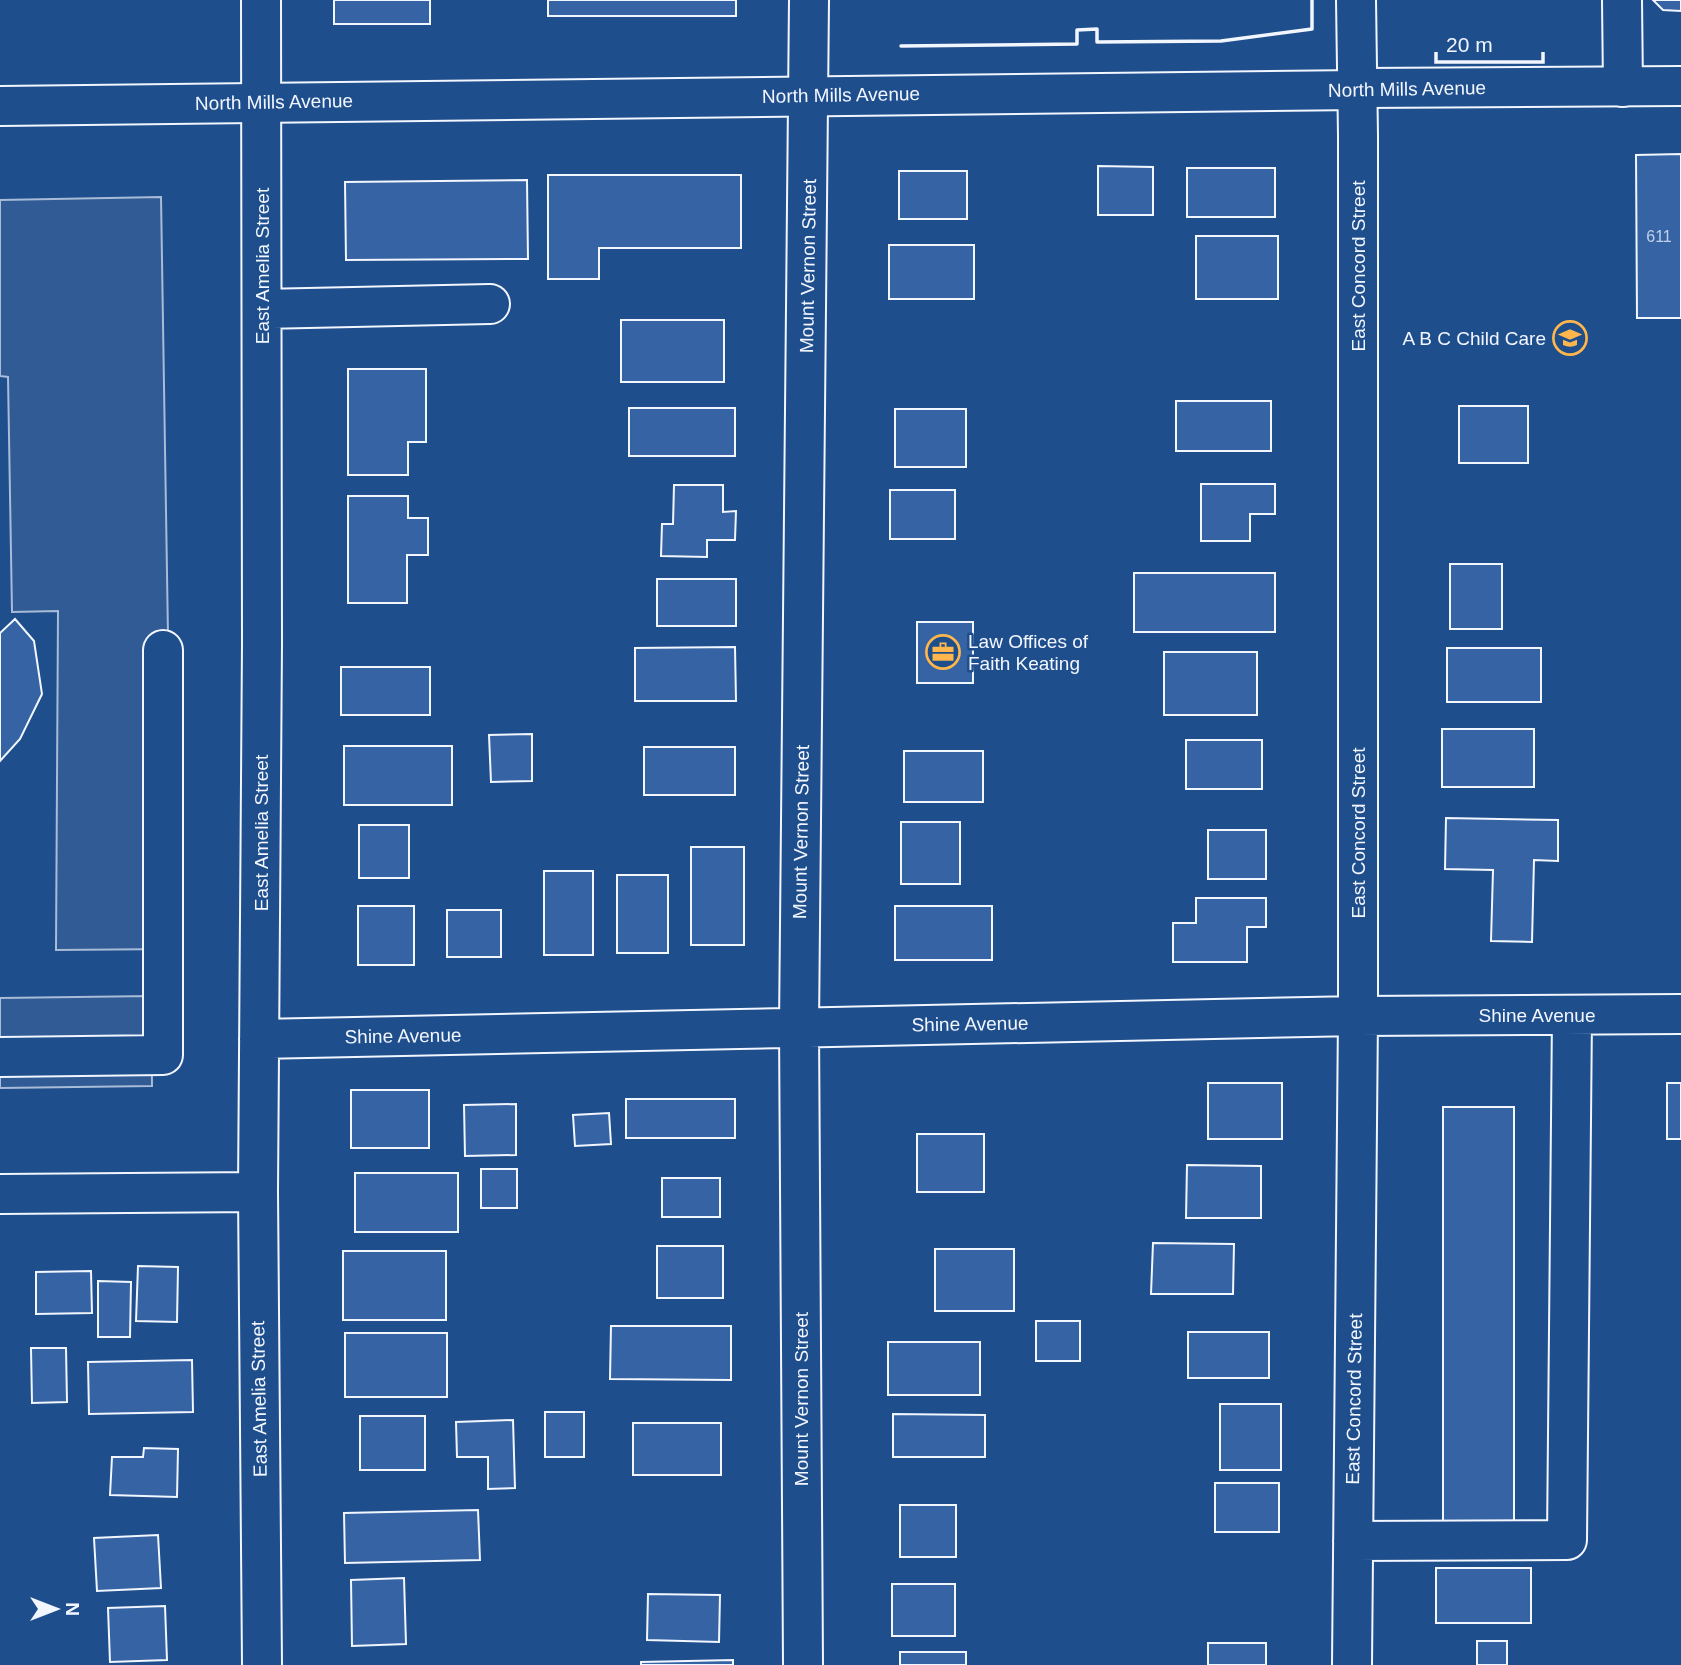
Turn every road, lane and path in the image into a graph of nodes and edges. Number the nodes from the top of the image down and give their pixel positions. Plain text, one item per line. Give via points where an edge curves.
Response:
1 (261, 0) edge
2 (809, 0) edge
3 (1356, 0) edge
4 (1622, 0) edge
5 (1681, 86) edge
6 (1623, 87) junction
7 (1358, 90) junction
8 (810, 95) junction
9 (262, 102) junction
10 (0, 106) edge
11 (490, 304) dead end
12 (262, 309) junction
13 (163, 650) dead end
14 (1681, 1014) edge
15 (1572, 1015) junction
16 (1358, 1016) junction
17 (799, 1027) junction
18 (259, 1039) junction
19 (0, 1057) edge
20 (258, 1192) junction
21 (0, 1194) edge
22 (1353, 1541) junction
23 (262, 1665) edge
24 (803, 1665) edge
25 (1352, 1665) edge

1 - 9 street, East Amelia Street
2 - 8 street, Mount Vernon Street
3 - 7 street, East Concord Street
4 - 6 street
5 - 6 street, North Mills Avenue
6 - 7 street, North Mills Avenue
7 - 8 street, North Mills Avenue
7 - 16 street, East Concord Street
8 - 9 street, North Mills Avenue
8 - 17 street, Mount Vernon Street
9 - 10 street, North Mills Avenue
9 - 12 street, East Amelia Street
11 - 12 street
12 - 18 street, East Amelia Street
13 - 19 street via 163,1055
14 - 15 street, Shine Avenue
15 - 16 street, Shine Avenue
15 - 22 street via 1567,1540
16 - 17 street, Shine Avenue
16 - 22 street, East Concord Street
17 - 18 street, Shine Avenue
17 - 24 street, Mount Vernon Street
18 - 20 street, East Amelia Street
20 - 21 street
20 - 23 street, East Amelia Street
22 - 25 street, East Concord Street

